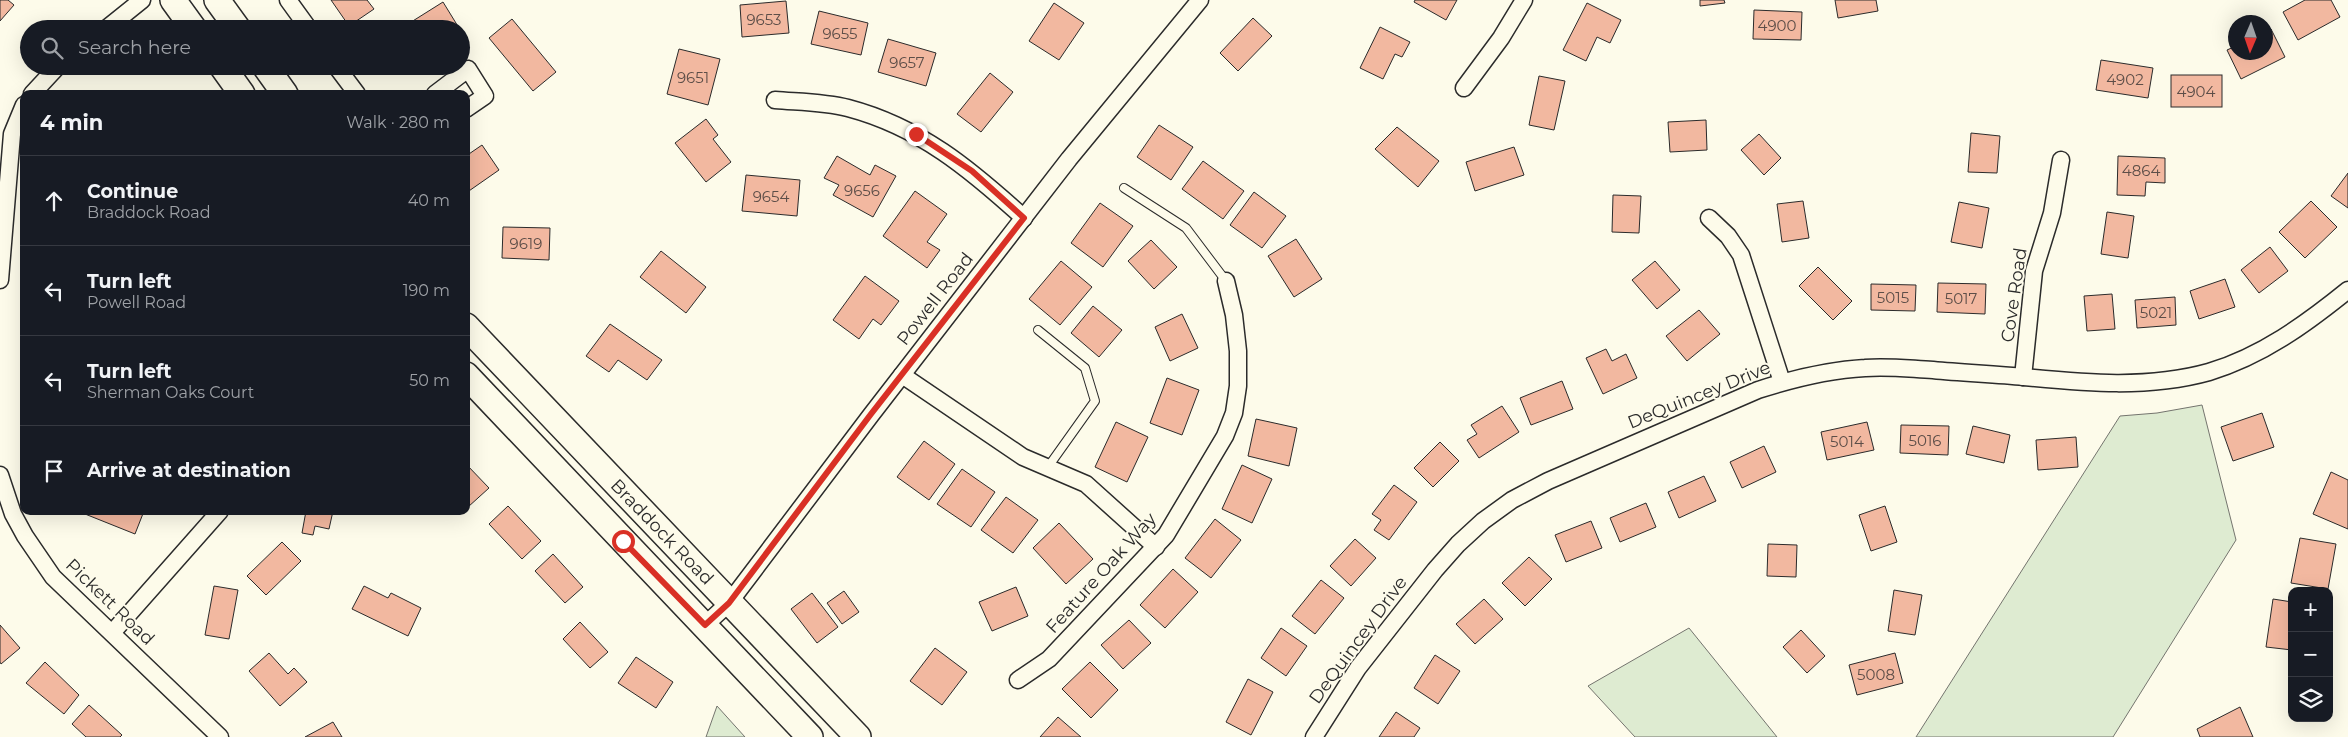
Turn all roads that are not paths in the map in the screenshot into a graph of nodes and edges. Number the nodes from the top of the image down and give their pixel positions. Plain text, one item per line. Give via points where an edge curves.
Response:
1 (142, 0) edge
2 (173, 0) edge
3 (217, 0) edge
4 (288, 0) edge
5 (1200, 0) edge
6 (1524, 0) edge
7 (117, 20) edge
8 (187, 20) edge
9 (231, 20) edge
10 (302, 20) edge
11 (470, 73) edge
12 (50, 75) edge
13 (228, 75) edge
14 (272, 75) edge
15 (343, 75) edge
16 (461, 75) edge
17 (1464, 88) dead end
18 (36, 90) edge
19 (239, 90) edge
20 (283, 90) edge
21 (354, 90) edge
22 (440, 90) edge
23 (775, 100) dead end
24 (470, 106) edge
25 (20, 115) edge
26 (2061, 160) dead end
27 (1124, 188) dead end
28 (1024, 218) junction
29 (1709, 218) dead end
30 (2, 227) edge
31 (0, 280) edge
32 (1226, 281) joint
33 (2348, 290) edge
34 (470, 330) edge
35 (1038, 330) dead end
36 (902, 375) junction
37 (2023, 377) junction
38 (470, 379) edge
39 (1782, 382) junction
40 (1048, 467) junction
41 (0, 476) edge
42 (216, 515) edge
43 (1156, 547) junction
44 (729, 603) junction
45 (705, 625) junction
46 (112, 633) junction
47 (1018, 680) dead end
48 (220, 737) edge
49 (810, 737) edge
50 (858, 737) edge
51 (1314, 737) edge

1 - 7 street
2 - 8 main road
3 - 9 main road
4 - 10 street
5 - 28 street, Powell Road
6 - 17 street
11 - 24 street via 486,96
12 - 18 street
13 - 19 main road
14 - 20 main road
15 - 21 street
16 - 22 street
23 - 28 street via 847,107 916,134 972,171
25 - 30 street via 12,134
26 - 37 street, Cove Road via 2052,212 2034,271
27 - 32 lane via 1186,228
28 - 36 street, Powell Road
29 - 39 street via 1728,236 1740,255
30 - 31 street
32 - 43 street, Feature Oak Way via 1238,351 1234,412 1209,467
33 - 37 street, DeQuincey Drive via 2313,319 2270,346 2208,372 2131,384
34 - 44 main road, Braddock Road
35 - 40 lane via 1085,368 1095,401
36 - 40 street via 1023,457
36 - 44 street, Powell Road
37 - 39 street, DeQuincey Drive via 1867,368
38 - 45 main road, Braddock Road
39 - 51 street, DeQuincey Drive via 1548,481 1512,500 1483,521 1434,570 1358,668
40 - 43 street via 1086,484
41 - 46 street, Pickett Road via 14,514 38,558 70,594
42 - 46 street
43 - 47 street, Feature Oak Way via 1049,659
44 - 45 street, Powell Road
44 - 50 main road, Braddock Road
45 - 49 main road, Braddock Road
46 - 48 street, Pickett Road

